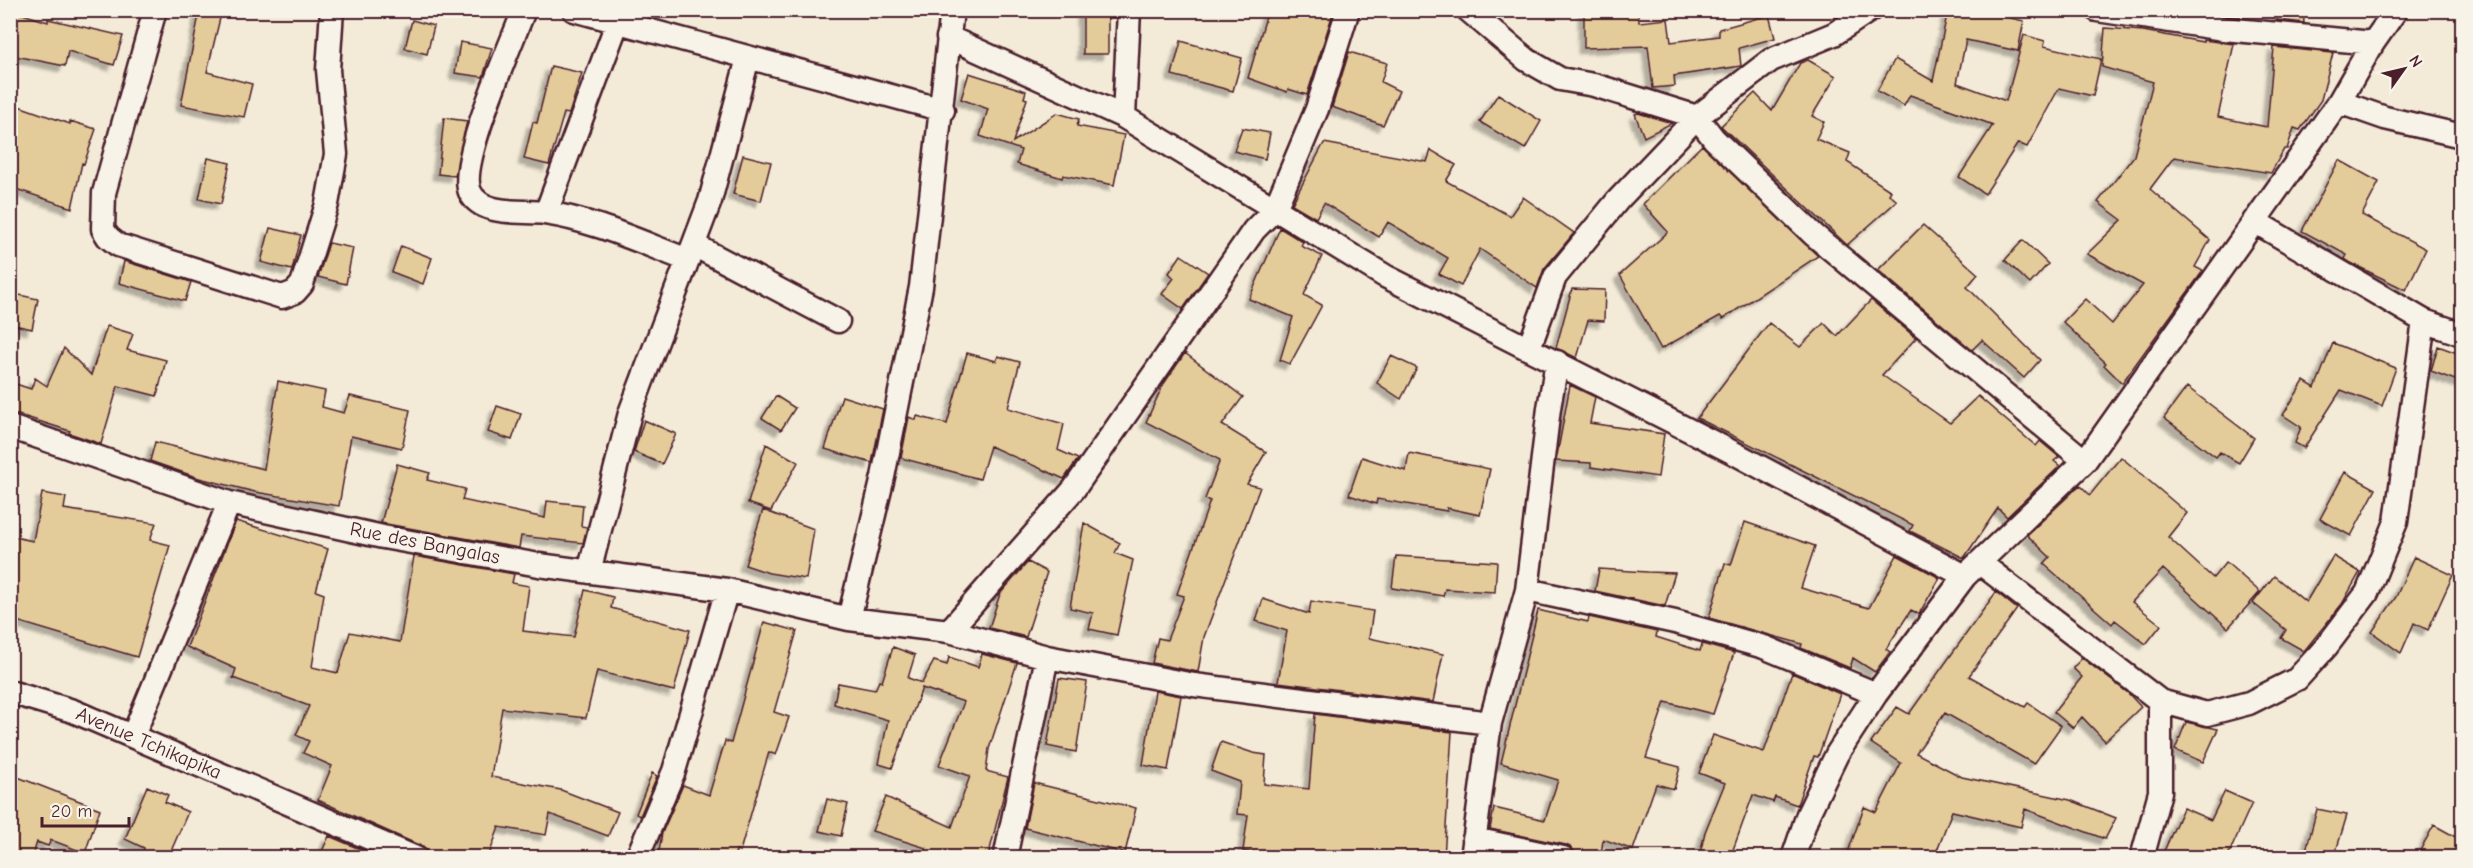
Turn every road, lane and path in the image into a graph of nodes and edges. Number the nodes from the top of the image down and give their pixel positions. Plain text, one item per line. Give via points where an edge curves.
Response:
1 (156, 10) edge
2 (332, 10) edge
3 (524, 10) edge
4 (574, 10) edge
5 (952, 10) edge
6 (1129, 10) edge
7 (1348, 10) edge
8 (1468, 10) edge
9 (1870, 10) edge
10 (2097, 10) edge
11 (2396, 10) edge
12 (620, 17) edge
13 (948, 37) junction
14 (2373, 43) junction
15 (748, 58) junction
16 (2339, 102) junction
17 (943, 110) junction
18 (1124, 117) junction
19 (1697, 117) junction
20 (2463, 136) edge
21 (1275, 209) junction
22 (546, 213) junction
23 (2254, 221) junction
24 (691, 252) junction
25 (838, 321) dead end
26 (2424, 321) junction
27 (2463, 334) edge
28 (1530, 348) junction
29 (1557, 362) junction
30 (10, 427) edge
31 (2085, 461) junction
32 (229, 503) junction
33 (1973, 570) junction
34 (589, 572) junction
35 (727, 590) junction
36 (1527, 590) junction
37 (849, 619) junction
38 (949, 631) junction
39 (1047, 657) junction
40 (10, 692) edge
41 (1876, 694) junction
42 (2160, 701) junction
43 (1490, 723) junction
44 (133, 736) junction
45 (1473, 848) edge
46 (416, 858) edge
47 (637, 858) edge
48 (1005, 858) edge
49 (1563, 858) edge
50 (1794, 858) edge
51 (2142, 858) edge

1 - 2 street via 104,193 104,229 118,245 282,297 302,284 327,204 336,154 328,70
3 - 22 street via 480,123 467,179 476,200 489,208
4 - 12 street
5 - 13 street
6 - 18 street
7 - 21 street via 1317,109
8 - 19 street via 1527,60 1560,79 1594,85
9 - 19 street via 1834,34 1771,60
10 - 14 street via 2224,29
11 - 14 street
12 - 15 street
12 - 22 street
13 - 17 street
13 - 18 street
14 - 16 street
15 - 17 street
15 - 24 street via 710,201
16 - 20 street via 2385,118
16 - 23 street
17 - 37 street via 921,287 883,477
18 - 21 street
19 - 28 street via 1617,200 1555,277
19 - 31 street via 1714,139 1814,235
21 - 28 street via 1385,276
21 - 38 street via 1254,230 1074,489
22 - 24 street
23 - 26 street
23 - 31 street
24 - 25 street
24 - 34 street via 630,412
26 - 27 street
26 - 42 street via 2396,522 2367,593 2298,679 2249,703 2207,714
28 - 29 street
29 - 33 street
29 - 36 street
30 - 32 street, Rue des Bangalas
31 - 33 street
32 - 34 street, Rue des Bangalas via 383,537
32 - 44 street
33 - 41 street
33 - 42 street
34 - 35 street, Rue des Bangalas
35 - 37 street, Rue des Bangalas
35 - 47 street via 674,771
36 - 41 street via 1675,622 1764,647
36 - 43 street
37 - 38 street, Rue des Bangalas
38 - 39 street, Rue des Bangalas
39 - 43 street, Rue des Bangalas via 1194,685
39 - 48 street
40 - 44 street, Avenue Tchikapika via 73,711
41 - 50 street via 1837,754 1808,814
42 - 51 street via 2160,792
43 - 45 street
44 - 46 street, Avenue Tchikapika
45 - 49 street

